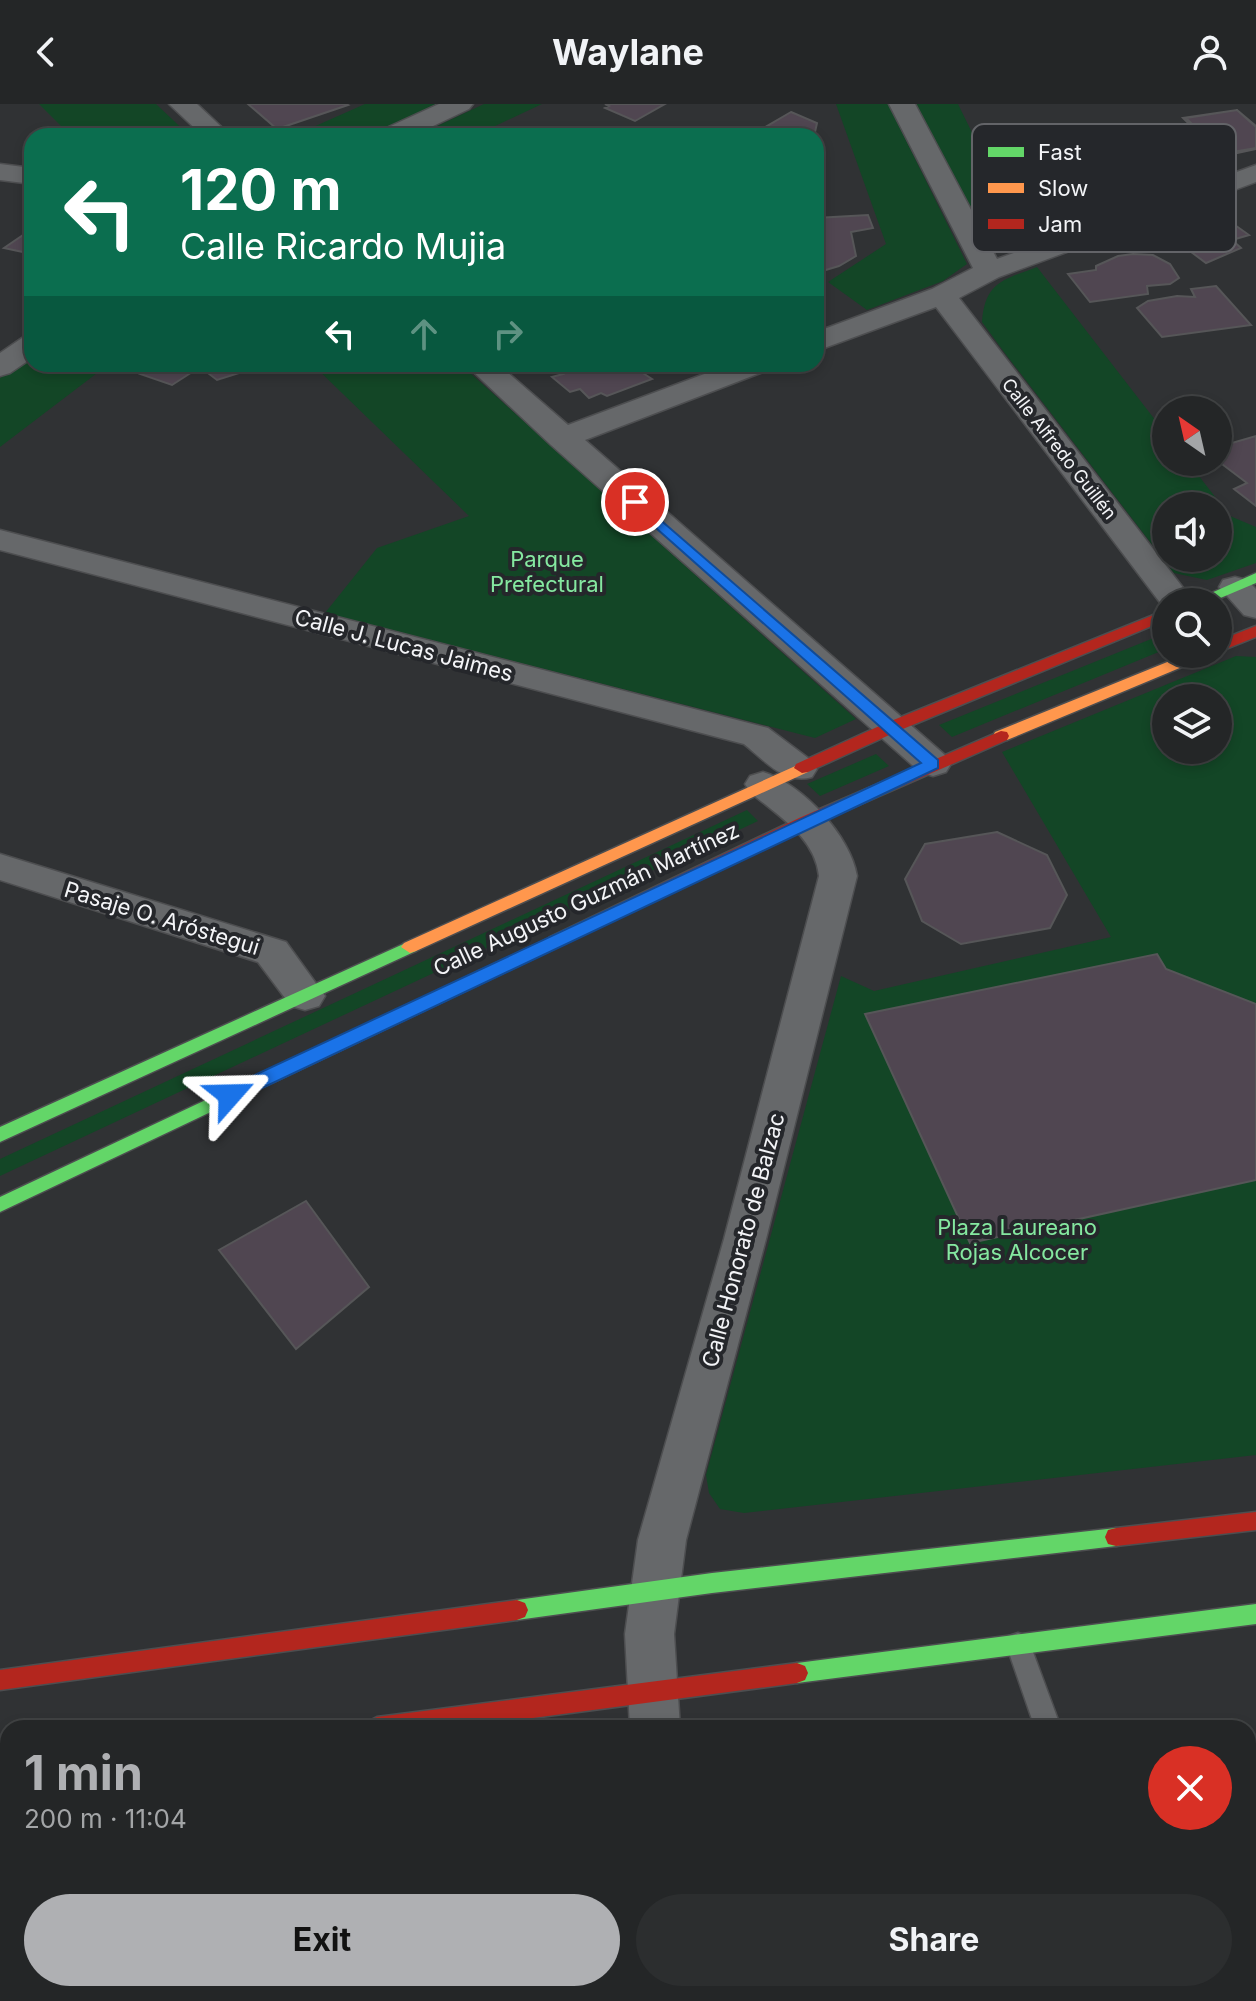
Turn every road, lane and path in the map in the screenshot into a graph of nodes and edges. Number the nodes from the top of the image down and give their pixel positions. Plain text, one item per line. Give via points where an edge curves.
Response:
1 (182, 104) edge
2 (460, 104) edge
3 (902, 104) edge
4 (209, 128) edge
5 (408, 128) edge
6 (0, 172) edge
7 (1256, 173) edge
8 (24, 175) edge
9 (1236, 180) edge
10 (972, 238) edge
11 (979, 252) edge
12 (1041, 252) edge
13 (989, 271) junction
14 (942, 295) junction
15 (824, 339) edge
16 (24, 350) edge
17 (0, 367) edge
18 (489, 372) edge
19 (737, 372) edge
20 (562, 438) junction
21 (0, 540) edge
22 (1166, 588) edge
23 (1152, 621) edge
24 (1256, 631) edge
25 (1232, 640) edge
26 (1162, 668) edge
27 (892, 727) junction
28 (933, 764) junction
29 (799, 769) junction
30 (763, 784) junction
31 (805, 822) junction
32 (0, 867) edge
33 (305, 996) junction
34 (0, 1135) edge
35 (0, 1205) edge
36 (1256, 1521) edge
37 (651, 1591) junction
38 (1256, 1614) edge
39 (1018, 1644) junction
40 (0, 1680) edge
41 (652, 1711) edge
42 (506, 1720) edge
43 (1045, 1720) edge

1 - 4 street
2 - 5 street
3 - 10 street
6 - 8 street
7 - 9 street
11 - 13 street
12 - 13 street
13 - 14 street
14 - 15 street
14 - 22 street, Calle Alfredo Guillén
16 - 17 street
18 - 20 street
19 - 20 street
20 - 27 street
21 - 29 street, Calle J. Lucas Jaimes via 756,736
23 - 27 street, Calle Augusto Guzmán Martínez
24 - 25 street, Calle Augusto Guzmán Martínez
26 - 28 street, Calle Augusto Guzmán Martínez
27 - 28 street
27 - 29 street, Calle Augusto Guzmán Martínez
28 - 31 street, Calle Augusto Guzmán Martínez
29 - 30 street, Calle Augusto Guzmán Martínez
30 - 31 street, Calle Honorato de Balzac
30 - 33 street, Calle Augusto Guzmán Martínez
31 - 35 street, Calle Augusto Guzmán Martínez
31 - 37 street, Calle Honorato de Balzac via 831,845 839,860 838,876
32 - 33 street, Pasaje O. Aróstegui via 272,952
33 - 34 street, Calle Augusto Guzmán Martínez
36 - 37 street
37 - 40 street
37 - 41 street, Calle Honorato de Balzac
38 - 39 street
39 - 41 street via 717,1682
39 - 43 lane
41 - 42 street

